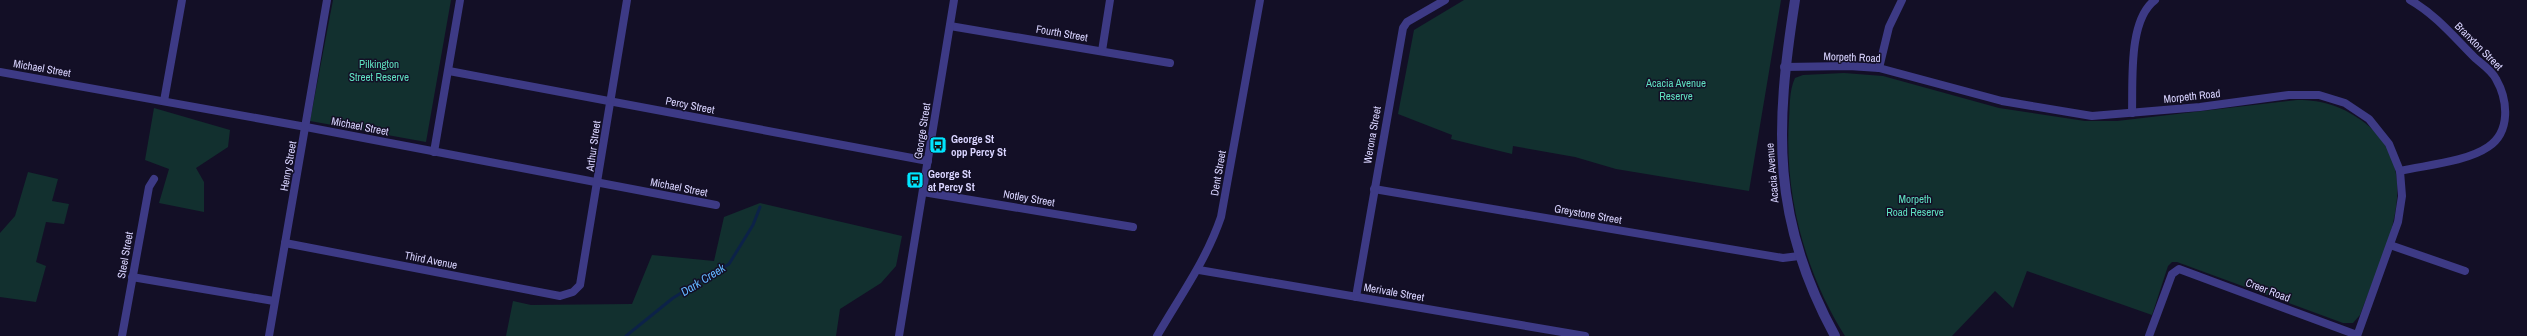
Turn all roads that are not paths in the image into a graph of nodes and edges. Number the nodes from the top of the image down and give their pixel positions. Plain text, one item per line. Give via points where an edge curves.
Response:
1 (182, 0) edge
2 (327, 0) edge
3 (460, 0) edge
4 (628, 0) edge
5 (954, 0) edge
6 (1110, 0) edge
7 (1260, 0) edge
8 (1445, 0) edge
9 (1795, 0) edge
10 (1902, 0) edge
11 (2156, 0) edge
12 (2410, 0) edge
13 (950, 26) junction
14 (1102, 51) junction
15 (1170, 63) dead end
16 (1784, 67) junction
17 (1879, 68) junction
18 (449, 71) junction
19 (0, 72) edge
20 (164, 100) junction
21 (611, 101) junction
22 (2132, 113) junction
23 (306, 127) junction
24 (434, 152) junction
25 (928, 161) junction
26 (2400, 171) junction
27 (154, 179) dead end
28 (599, 183) junction
29 (1374, 189) junction
30 (923, 192) junction
31 (716, 205) dead end
32 (1133, 227) dead end
33 (285, 243) junction
34 (2390, 245) junction
35 (1800, 256) junction
36 (1199, 270) junction
37 (2465, 271) dead end
38 (132, 277) junction
39 (573, 292) joint
40 (1356, 297) junction
41 (274, 301) junction
42 (122, 336) edge
43 (269, 336) edge
44 (899, 336) edge
45 (1157, 336) edge
46 (1584, 336) edge
47 (1835, 336) edge
48 (2149, 336) edge
49 (2357, 336) edge

1 - 20 street
2 - 23 street, Henry Street
3 - 18 street
4 - 21 street, Arthur Street
5 - 13 street, George Street
6 - 14 street
7 - 36 street, Dent Street via 1220,217 1212,243
8 - 29 street, Werona Street via 1407,22 1403,28
9 - 16 street, Acacia Avenue
10 - 17 street via 1888,27
11 - 22 street via 2150,4 2138,25
12 - 26 street, Branxton Street via 2426,9 2496,78 2505,98 2506,116 2500,134 2488,147 2471,155
13 - 14 street, Fourth Street
13 - 25 street, George Street
14 - 15 street, Fourth Street
16 - 17 street, Morpeth Road
16 - 35 street, Acacia Avenue via 1780,122 1782,166 1788,210
17 - 22 street, Morpeth Road via 2002,101 2092,116
18 - 21 street, Percy Street
18 - 24 street
19 - 20 street, Michael Street
20 - 23 street, Michael Street
21 - 25 street, Percy Street
21 - 28 street, Arthur Street
22 - 26 street, Morpeth Road via 2200,108 2289,94 2319,95 2345,103 2369,120 2388,144
23 - 24 street, Michael Street
23 - 33 street, Henry Street
24 - 28 street, Michael Street
25 - 30 street, George Street
26 - 34 street, Morpeth Road via 2402,196 2398,222
27 - 38 street, Steel Street via 148,187
28 - 31 street, Michael Street
28 - 39 street, Arthur Street via 580,285
29 - 35 street, Greystone Street via 1783,258
29 - 40 street, Werona Street
30 - 32 street, Notley Street
30 - 44 street, George Street
33 - 39 street, Third Avenue via 560,296
33 - 41 street, Henry Street
34 - 37 street
34 - 49 street, Morpeth Road
35 - 47 street, Acacia Avenue via 1816,299
36 - 40 street, Merivale Street
36 - 45 street, Dent Street
38 - 41 street
38 - 42 street, Steel Street
40 - 46 street, Merivale Street
41 - 43 street, Henry Street
48 - 49 street, Creer Road via 2172,274 2176,270 2183,270

